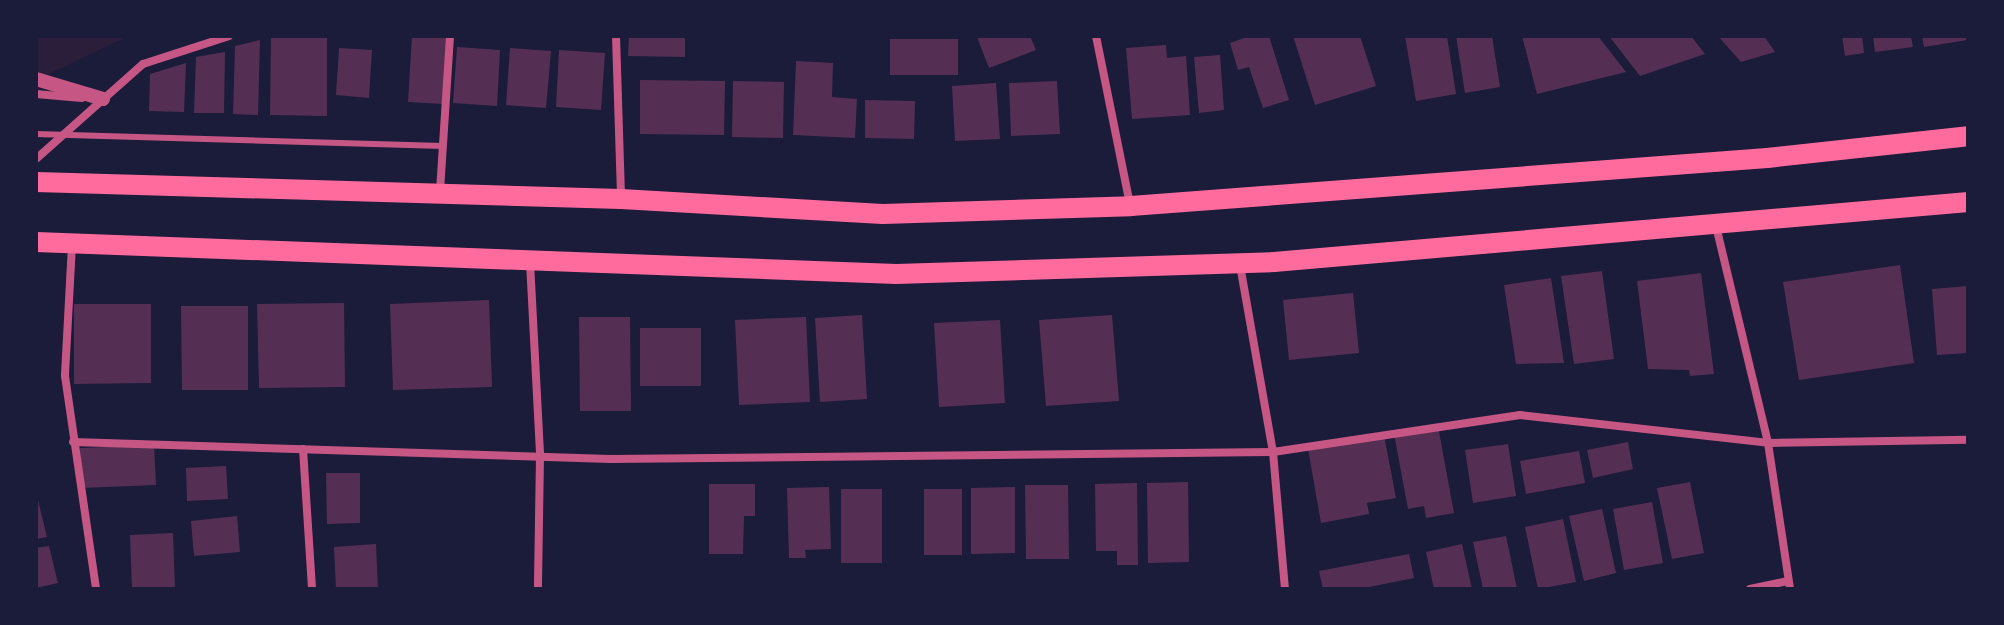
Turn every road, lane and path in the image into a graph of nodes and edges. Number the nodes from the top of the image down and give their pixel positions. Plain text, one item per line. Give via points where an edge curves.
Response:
1 (229, 36) edge
2 (450, 36) edge
3 (616, 36) edge
4 (1096, 36) edge
5 (36, 79) edge
6 (36, 94) edge
7 (103, 99) junction
8 (36, 134) edge
9 (64, 135) junction
10 (1968, 136) edge
11 (443, 146) junction
12 (36, 159) edge
13 (36, 182) edge
14 (440, 196) junction
15 (621, 199) junction
16 (1968, 202) edge
17 (1131, 206) junction
18 (1716, 226) junction
19 (36, 242) edge
20 (71, 243) junction
21 (530, 260) junction
22 (1239, 263) junction
23 (1968, 440) edge
24 (73, 442) junction
25 (1768, 443) junction
26 (303, 449) junction
27 (1273, 452) junction
28 (540, 456) junction
29 (1789, 585) edge
30 (96, 589) edge
31 (312, 589) edge
32 (538, 589) edge
33 (1285, 589) edge
34 (1750, 589) edge

1 - 7 street via 143,64
2 - 11 street
3 - 15 street
4 - 17 street
5 - 7 street
6 - 7 street
7 - 9 street
8 - 9 lane
9 - 11 lane
9 - 12 street
10 - 17 main road via 1767,158
11 - 14 street
13 - 14 main road
14 - 15 main road
15 - 17 main road via 883,214
16 - 18 main road
18 - 22 main road
18 - 25 street
19 - 20 main road
20 - 21 main road
20 - 24 street via 72,285 64,330
21 - 22 main road via 896,274
21 - 28 street
22 - 27 street
23 - 25 street
24 - 26 street
24 - 30 street
25 - 27 street via 1520,415
25 - 29 street
26 - 28 street
26 - 31 street
27 - 28 street
27 - 33 street
28 - 32 street
29 - 34 street

